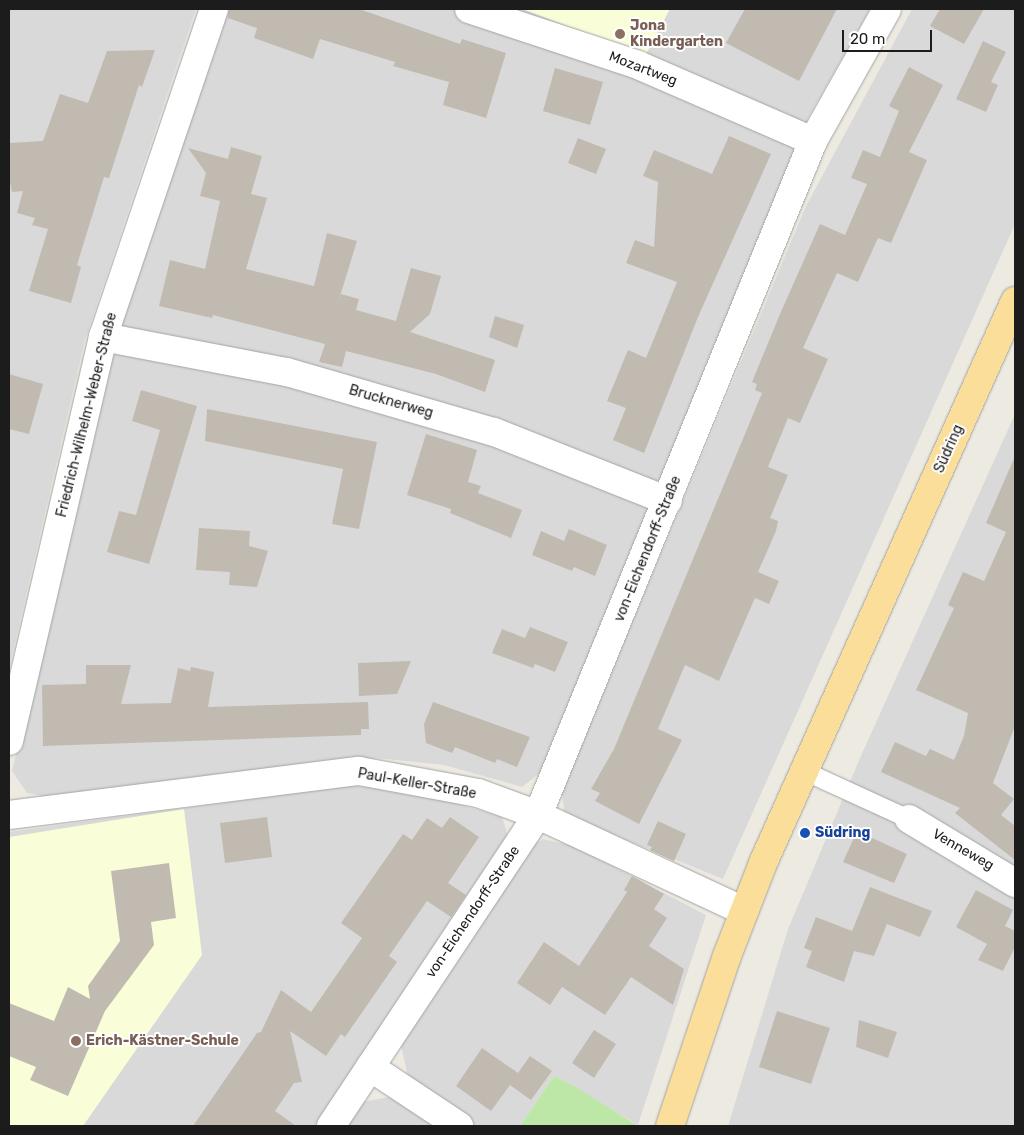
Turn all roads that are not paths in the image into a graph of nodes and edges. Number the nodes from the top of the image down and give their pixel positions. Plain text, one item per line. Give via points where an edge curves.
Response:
1 (214, 9) edge
2 (469, 9) edge
3 (886, 9) edge
4 (813, 140) junction
5 (1015, 301) edge
6 (103, 336) junction
7 (668, 501) junction
8 (9, 741) edge
9 (804, 770) junction
10 (9, 815) edge
11 (538, 815) junction
12 (909, 819) joint
13 (1015, 883) edge
14 (744, 911) junction
15 (370, 1068) junction
16 (332, 1126) edge
17 (459, 1126) edge
18 (670, 1126) edge

1 - 6 street, Friedrich-Wilhelm-Weber-Straße
2 - 4 street, Mozartweg via 638,64
3 - 4 street, von-Eichendorff-Straße
4 - 7 street, von-Eichendorff-Straße
5 - 9 main road, Südring
6 - 7 street, Brucknerweg via 287,372 485,429
6 - 8 street, Friedrich-Wilhelm-Weber-Straße
7 - 11 street, von-Eichendorff-Straße
9 - 12 lane
9 - 14 main road, Südring
10 - 11 street, Paul-Keller-Straße via 359,771 478,793
11 - 14 street, Paul-Keller-Straße
11 - 15 street, von-Eichendorff-Straße
12 - 13 street, Venneweg
14 - 18 main road, Südring
15 - 16 street, von-Eichendorff-Straße
15 - 17 street

